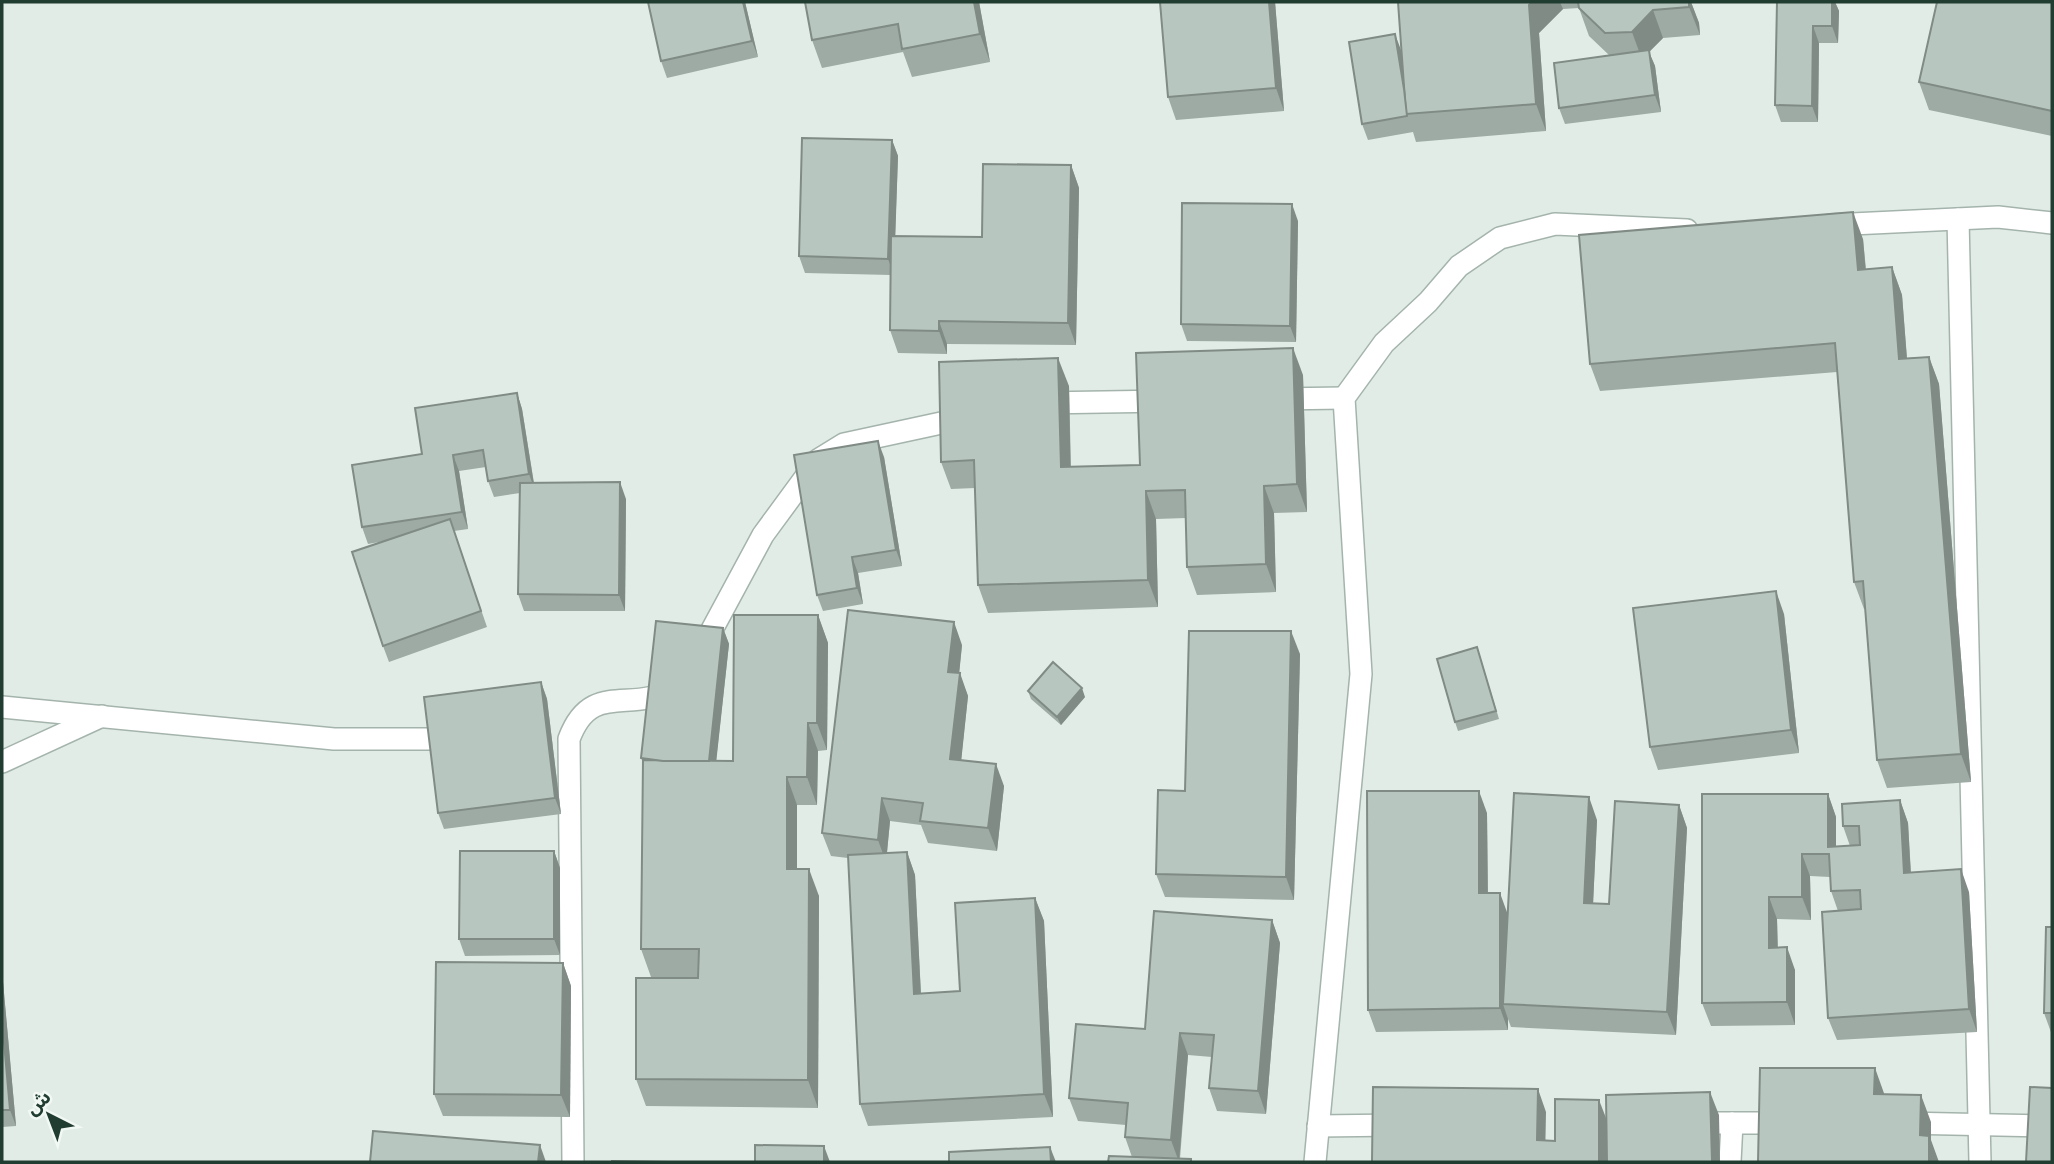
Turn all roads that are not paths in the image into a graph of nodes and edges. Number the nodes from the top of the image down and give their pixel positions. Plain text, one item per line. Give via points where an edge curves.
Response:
1 (1958, 219) junction
2 (2052, 223) edge
3 (1811, 226) edge
4 (1705, 230) edge
5 (1344, 398) junction
6 (1249, 399) edge
7 (1194, 400) edge
8 (1018, 406) edge
9 (992, 412) edge
10 (2, 707) edge
11 (104, 715) junction
12 (472, 739) edge
13 (542, 739) edge
14 (569, 739) junction
15 (2, 762) edge
16 (1732, 1123) junction
17 (1815, 1123) edge
18 (1884, 1123) edge
19 (1980, 1123) junction
20 (1677, 1124) edge
21 (1414, 1125) edge
22 (1318, 1126) junction
23 (2052, 1126) edge
24 (573, 1162) edge
25 (1315, 1162) edge
26 (1730, 1162) edge
27 (1979, 1162) edge

1 - 2 street via 1998,217
1 - 3 street
1 - 19 street
4 - 5 street via 1555,224 1500,238 1459,266 1384,343
5 - 6 street
5 - 22 street via 1361,674
7 - 8 street
9 - 14 street via 844,444 818,460 764,536 680,682 669,691 589,706 577,719
10 - 11 street
11 - 12 street via 334,739
11 - 15 street
13 - 14 street
14 - 24 street
16 - 17 street
16 - 20 street
16 - 26 street
18 - 19 street
19 - 23 street
19 - 27 street
21 - 22 street
22 - 25 street

